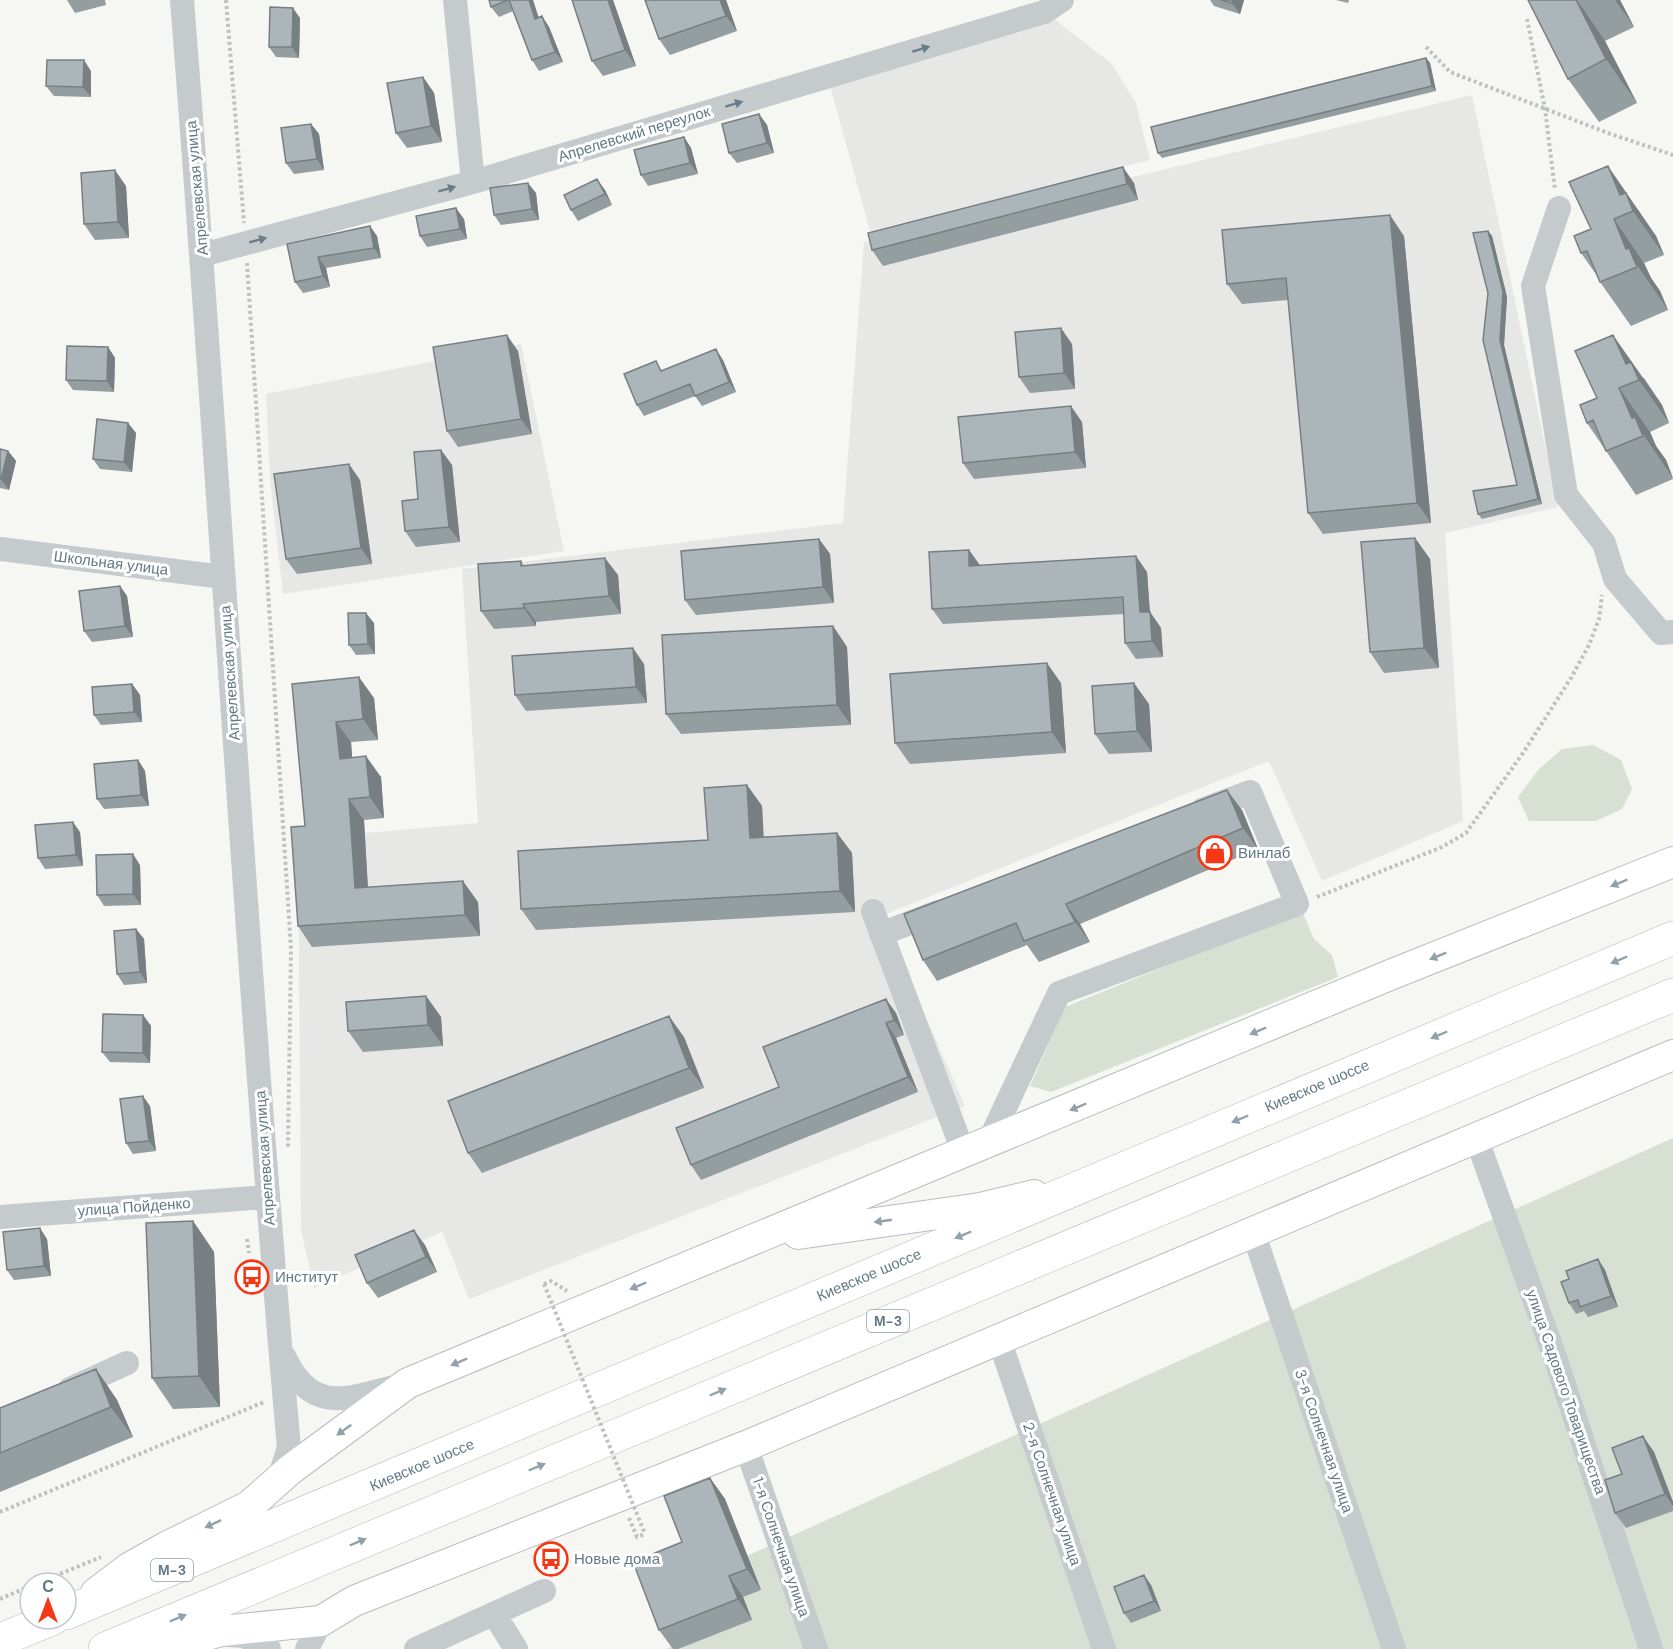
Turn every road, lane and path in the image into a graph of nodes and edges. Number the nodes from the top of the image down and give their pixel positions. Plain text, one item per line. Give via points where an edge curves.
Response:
1 (182, 0) edge
2 (226, 0) edge
3 (455, 0) edge
4 (1053, 6) edge
5 (1527, 19) edge
6 (1426, 47) dead end
7 (1545, 109) junction
8 (1673, 154) edge
9 (473, 182) junction
10 (1559, 208) joint
11 (245, 244) junction
12 (202, 255) junction
13 (0, 549) edge
14 (223, 578) junction
15 (1603, 589) dead end
16 (1673, 633) edge
17 (1183, 818) edge
18 (1673, 862) edge
19 (959, 904) edge
20 (1297, 904) junction
21 (873, 911) dead end
22 (881, 934) junction
23 (1673, 938) edge
24 (1673, 995) edge
25 (1673, 1055) edge
26 (1476, 1137) junction
27 (973, 1151) junction
28 (288, 1154) dead end
29 (1104, 1176) junction
30 (267, 1197) junction
31 (0, 1217) edge
32 (1253, 1232) junction
33 (247, 1239) dead end
34 (249, 1258) dead end
35 (692, 1264) junction
36 (574, 1296) dead end
37 (559, 1302) dead end
38 (552, 1304) junction
39 (543, 1308) dead end
40 (999, 1339) junction
41 (280, 1346) junction
42 (127, 1363) dead end
43 (408, 1383) junction
44 (53, 1397) edge
45 (270, 1400) dead end
46 (746, 1446) junction
47 (264, 1495) junction
48 (625, 1510) dead end
49 (0, 1512) edge
50 (18, 1591) edge
51 (544, 1591) dead end
52 (0, 1599) edge
53 (78, 1604) edge
54 (78, 1608) edge
55 (494, 1614) junction
56 (321, 1620) junction
57 (22, 1631) edge
58 (202, 1636) junction
59 (0, 1640) edge
60 (105, 1649) edge
61 (157, 1649) edge
62 (269, 1649) edge
63 (307, 1649) edge
64 (416, 1649) edge
65 (516, 1649) edge
66 (816, 1649) edge
67 (1104, 1649) edge
68 (1394, 1649) edge
69 (1651, 1649) edge

1 - 12 street, Апрелевская улица
2 - 11 path
3 - 9 street
9 -> 4 street, Апрелевский переулок
5 - 7 path
6 - 7 path via 1450,72
7 - 8 path
7 - 10 path
11 -> 9 street, Апрелевский переулок
10 - 16 street via 1533,286 1566,495 1604,543 1615,579 1661,633
11 - 12 street, Апрелевский переулок
11 - 28 path via 291,949
12 - 14 street, Апрелевская улица
13 - 14 street, Школьная улица
14 - 30 street, Апрелевская улица
15 - 20 path via 1599,619 1571,678 1466,833 1431,851
17 - 20 street via 1250,792
18 -> 27 main road via 1379,980
19 - 22 street
20 - 27 street via 1059,993 991,1137
21 - 22 street
22 - 27 street
23 -> 29 highway, Киевское шоссе / М-3
60 -> 24 highway, М-3
25 - 26 main road
26 - 32 main road
26 - 69 street, улица Садового Товарищества via 1556,1360
27 - 35 main road
29 -> 35 main road via 980,1208 806,1232
29 -> 54 highway, Киевское шоссе / М-3
30 - 31 street, улица Пойденко
30 - 41 street, Апрелевская улица
32 - 40 main road
32 - 68 street, 3-я Солнечная улица
33 - 34 path
35 -> 43 main road
36 - 38 path, bridge via 551,1281 544,1284
37 - 38 path
38 - 39 path
38 - 48 path, bridge via 645,1534 637,1537
40 - 46 main road
40 - 67 street, 2-я Солнечная улица
41 - 43 street via 296,1380 328,1399 347,1399
41 - 47 street, Апрелевская улица via 289,1448 281,1472
42 - 44 street
43 -> 47 main road via 291,1469
45 - 49 path
46 - 56 main road via 354,1601
46 - 66 street, 1-я Солнечная улица
47 -> 53 main road via 230,1517 166,1546
50 - 52 path
51 - 55 street
55 - 64 street
55 - 65 street
56 - 58 main road
56 - 63 street
57 - 59 highway, Киевское шоссе / М-3
58 - 61 main road
58 - 62 street via 244,1636

